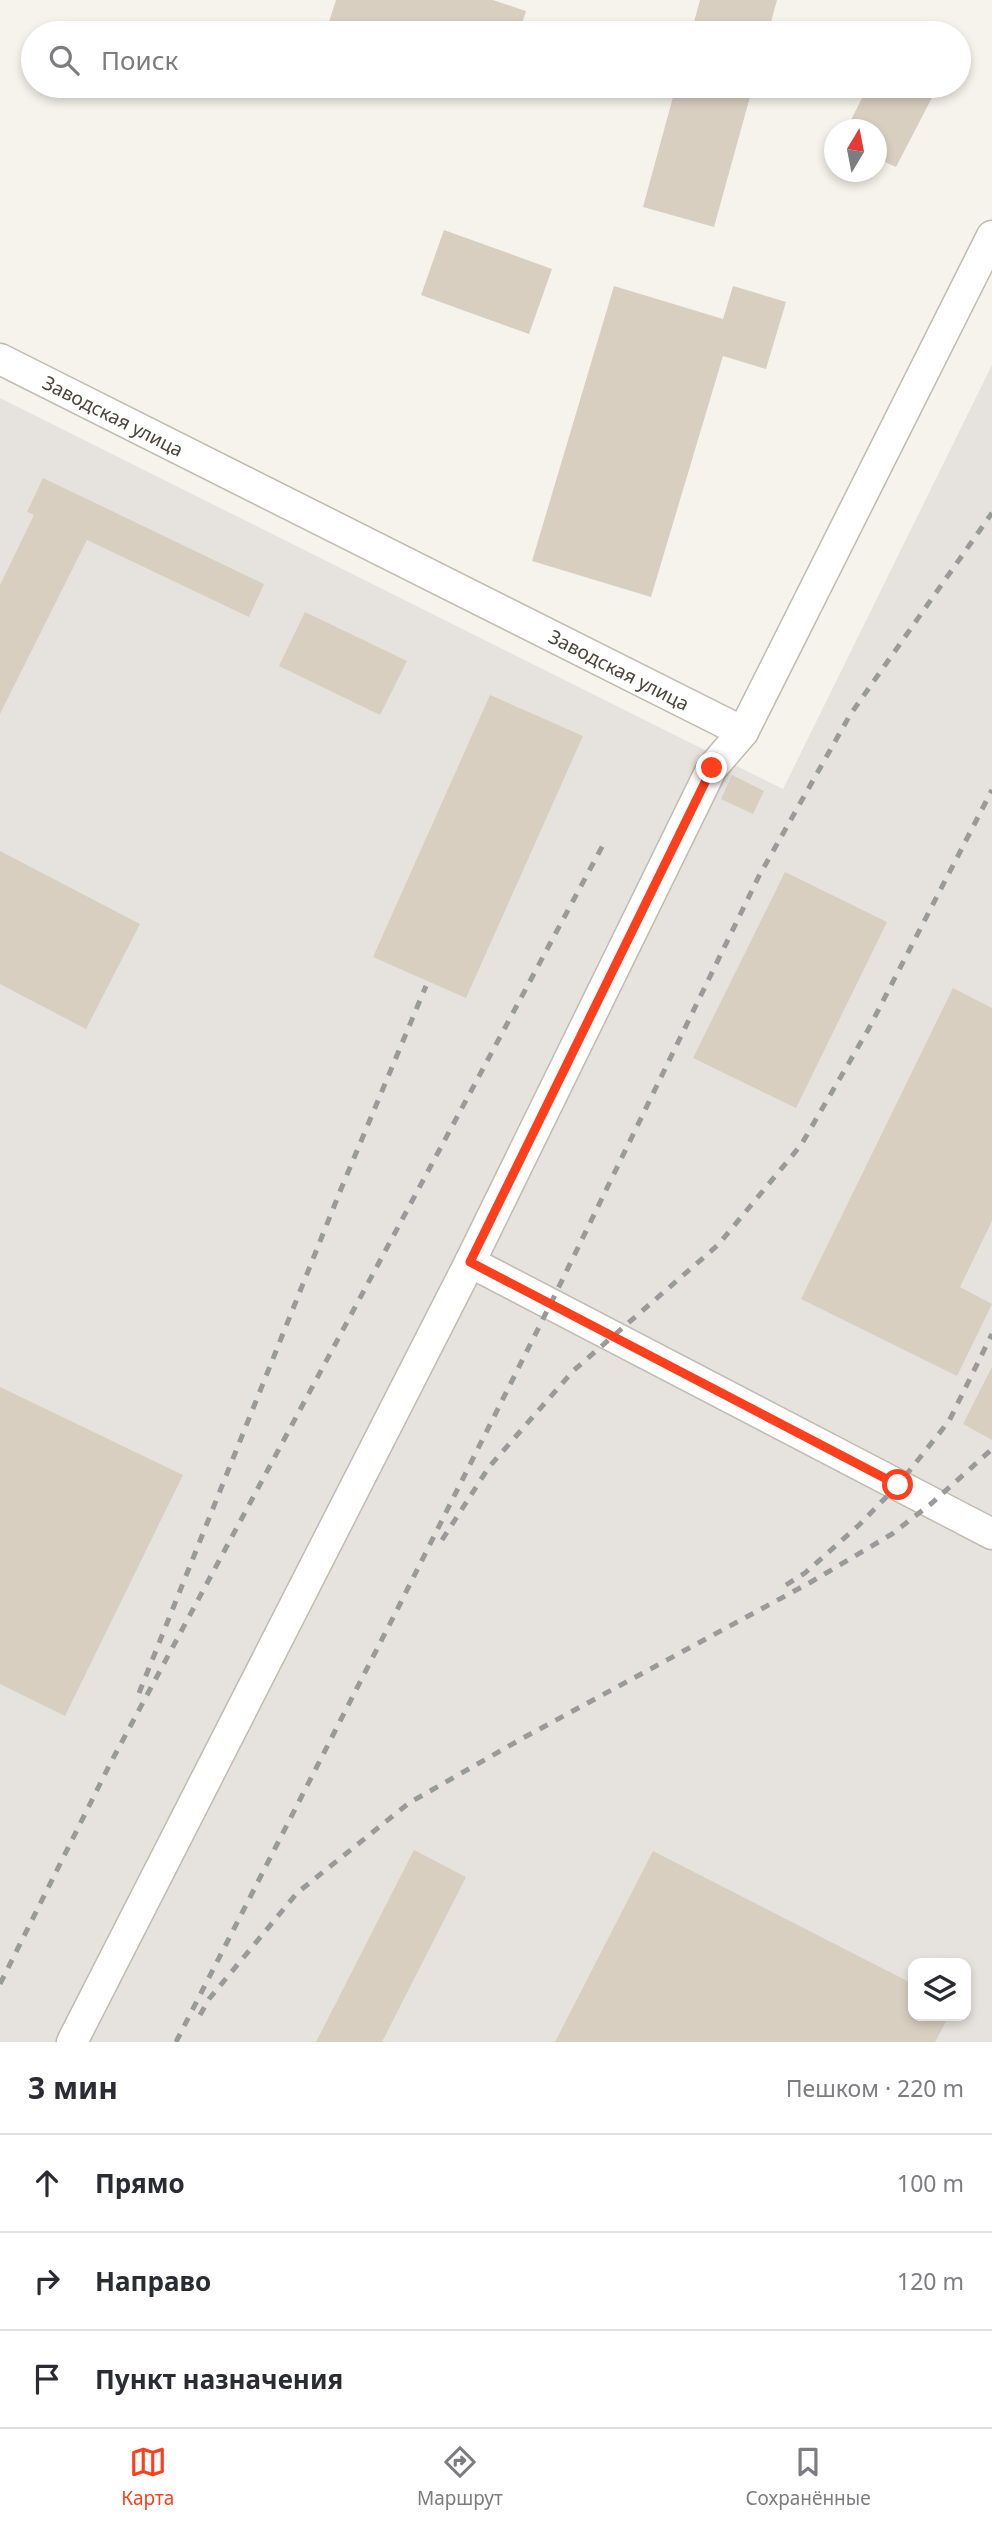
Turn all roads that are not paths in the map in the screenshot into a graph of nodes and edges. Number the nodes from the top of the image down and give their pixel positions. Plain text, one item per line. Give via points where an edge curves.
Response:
1 (992, 236) edge
2 (0, 359) edge
3 (743, 732) junction
4 (470, 1262) junction
5 (992, 1534) edge
6 (72, 2042) edge

1 - 3 street
2 - 3 street, Заводская улица
3 - 4 street via 712,768
4 - 5 street
4 - 6 street

